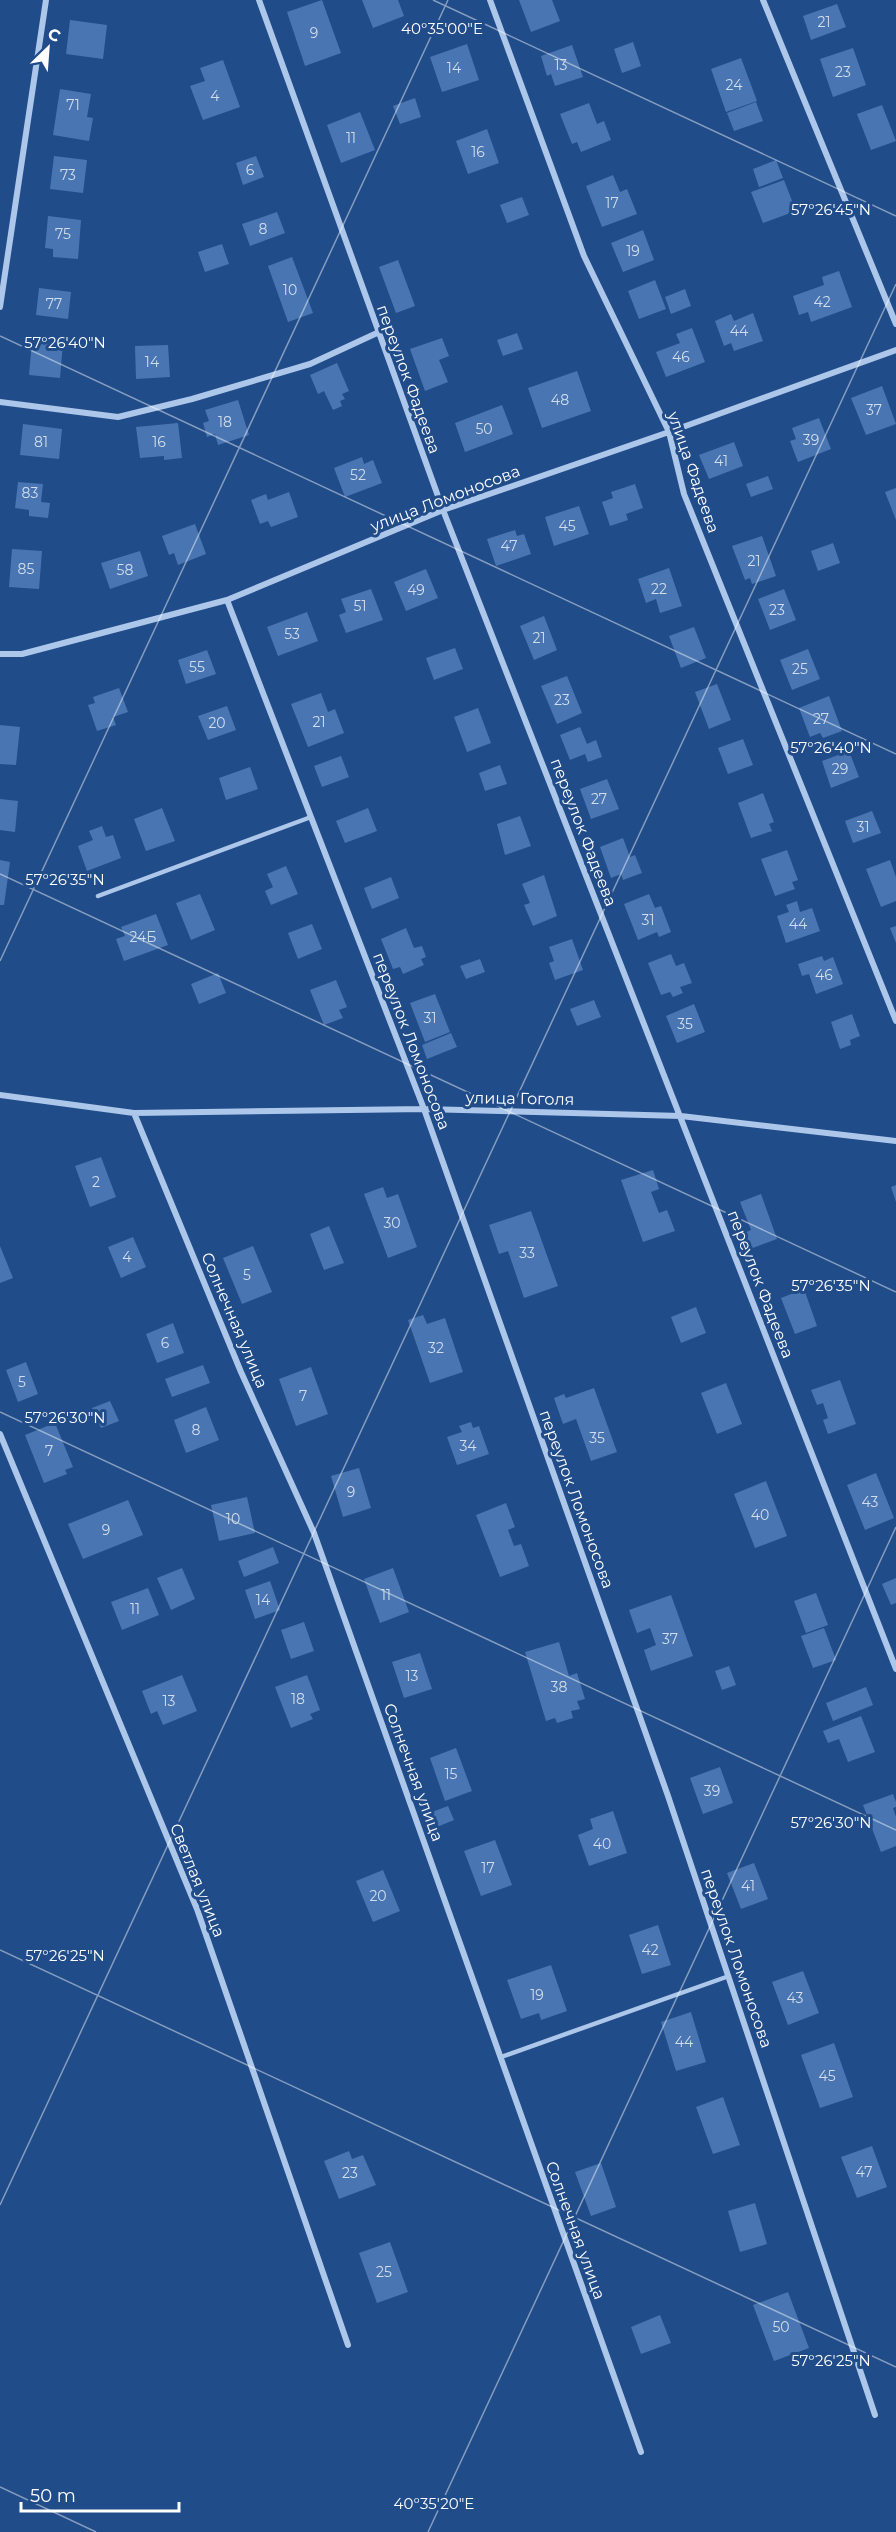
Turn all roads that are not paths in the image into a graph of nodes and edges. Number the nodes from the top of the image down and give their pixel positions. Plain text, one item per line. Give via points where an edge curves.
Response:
1 (46, 0) edge
2 (259, 0) edge
3 (490, 0) edge
4 (764, 0) edge
5 (0, 307) edge
6 (896, 324) edge
7 (377, 333) junction
8 (896, 350) edge
9 (0, 402) edge
10 (669, 432) junction
11 (443, 510) junction
12 (227, 600) junction
13 (0, 654) edge
14 (311, 817) junction
15 (98, 896) dead end
16 (896, 1021) edge
17 (0, 1095) edge
18 (424, 1109) junction
19 (134, 1113) junction
20 (681, 1116) junction
21 (896, 1141) edge
22 (0, 1434) edge
23 (896, 1669) edge
24 (729, 1976) junction
25 (501, 2057) junction
26 (348, 2345) dead end
27 (875, 2415) dead end
28 (640, 2452) dead end

1 - 5 street
2 - 7 street, переулок Фадеева
3 - 10 street, улица Фадеева via 584,256
4 - 6 street
7 - 9 street via 310,364 118,417
7 - 11 street, переулок Фадеева
8 - 10 street, улица Ломоносова
10 - 11 street, улица Ломоносова
10 - 16 street, улица Фадеева via 684,494
11 - 12 street, улица Ломоносова
11 - 20 street, переулок Фадеева
12 - 13 street, улица Ломоносова via 22,654
12 - 14 street, переулок Ломоносова
14 - 15 lane
14 - 18 street, переулок Ломоносова
17 - 19 street, улица Гоголя
18 - 19 street, улица Гоголя
18 - 20 street, улица Гоголя
18 - 24 street, переулок Ломоносова
19 - 25 street, Солнечная улица via 241,1372 314,1533
20 - 21 street, улица Гоголя
20 - 23 street, переулок Фадеева
22 - 26 street, Светлая улица via 197,1909
24 - 25 lane
24 - 27 street, переулок Ломоносова
25 - 28 street, Солнечная улица

